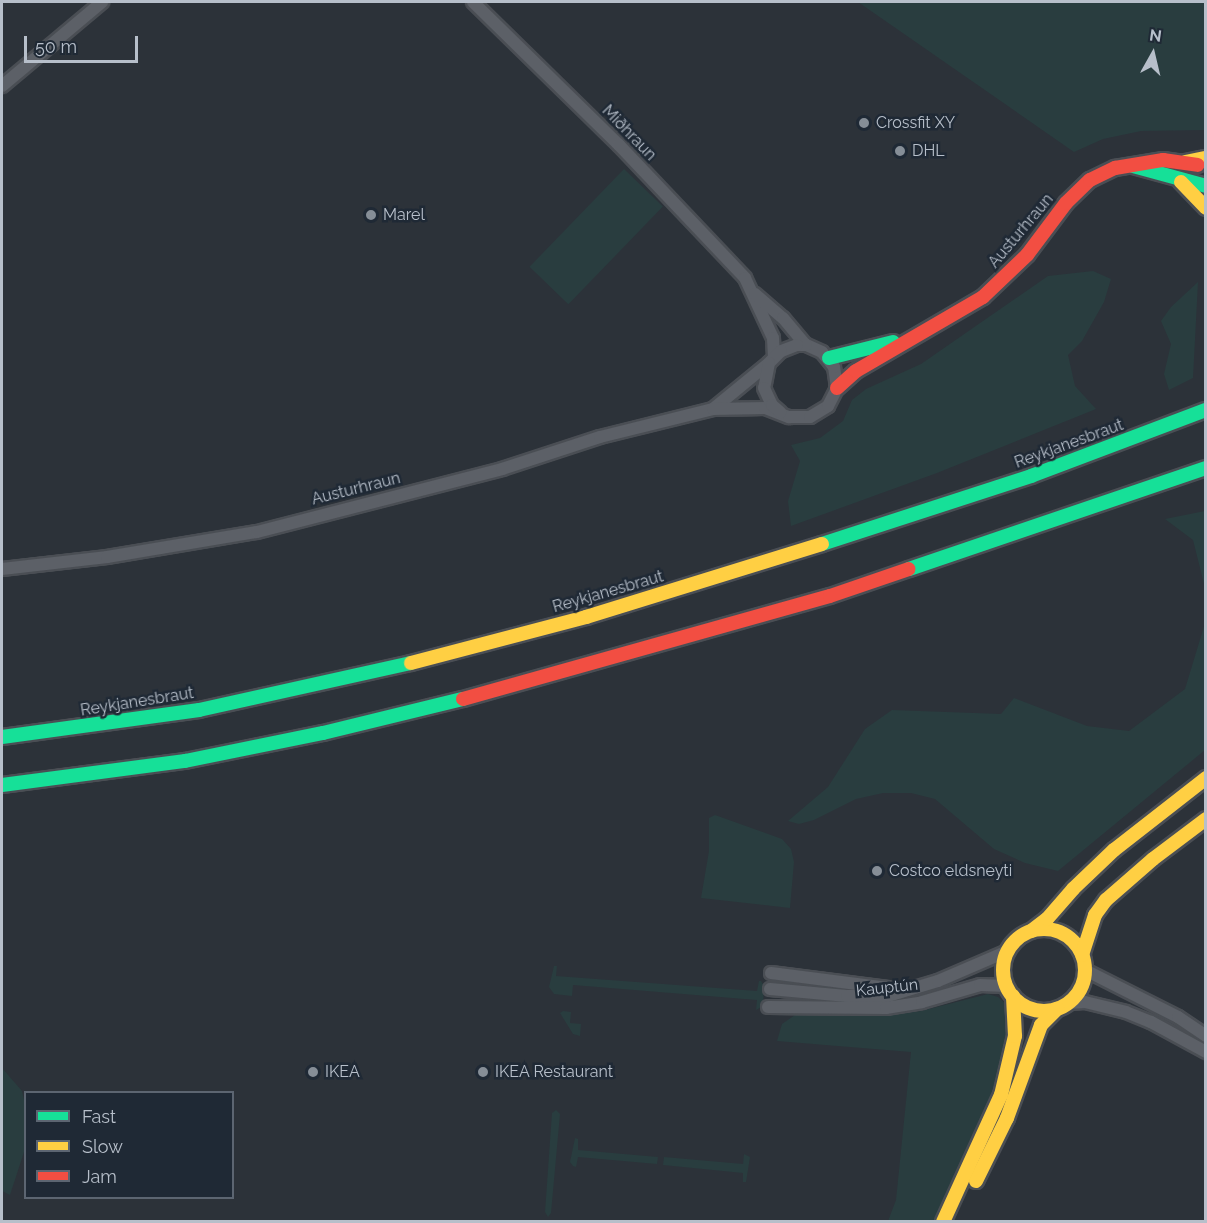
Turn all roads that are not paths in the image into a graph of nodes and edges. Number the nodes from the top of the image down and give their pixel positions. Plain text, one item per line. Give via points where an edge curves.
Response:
1 (102, 2) edge
2 (472, 2) edge
3 (2, 86) edge
4 (1206, 158) edge
5 (1185, 162) junction
6 (1128, 165) junction
7 (1206, 168) edge
8 (1177, 179) junction
9 (1206, 186) edge
10 (1206, 208) edge
11 (754, 293) junction
12 (910, 338) junction
13 (806, 345) junction
14 (829, 358) junction
15 (771, 360) junction
16 (837, 388) junction
17 (713, 409) junction
18 (1206, 410) edge
19 (780, 412) junction
20 (1206, 468) edge
21 (1206, 479) edge
22 (1104, 504) junction
23 (2, 569) edge
24 (2, 736) edge
25 (1206, 778) edge
26 (2, 785) edge
27 (1206, 819) edge
28 (1031, 931) junction
29 (1008, 951) junction
30 (1082, 954) junction
31 (1085, 970) junction
32 (771, 973) dead end
33 (770, 988) dead end
34 (907, 989) junction
35 (1010, 991) junction
36 (1062, 1006) junction
37 (768, 1007) dead end
38 (1206, 1036) edge
39 (1206, 1052) edge
40 (943, 1221) edge
41 (953, 1221) edge

1 - 3 street
2 - 11 street, Miðhraun via 619,145 745,278
4 - 5 main road
5 - 6 main road, Austurhraun via 1163,160
5 - 7 main road, Austurhraun
6 - 8 main road
6 - 12 main road, Austurhraun via 1103,172 1079,188 1027,255 983,297
8 - 9 main road
8 - 10 main road
11 - 13 street, Miðhraun
11 - 15 street, Miðhraun via 773,338
12 - 14 main road, Austurhraun
12 - 16 main road, Austurhraun via 856,371
13 - 14 street
13 - 15 street, Austurhraun via 789,347
14 - 16 street
15 - 17 street, Austurhraun
15 - 19 street via 764,388
16 - 19 street, Austurhraun via 820,413 800,418
17 - 19 street, Austurhraun via 745,406
17 - 23 street, Austurhraun via 257,532 97,559
18 - 24 main road, Reykjanesbraut via 912,516 456,653 199,710
20 - 22 main road
21 - 22 main road via 1137,501
22 - 26 main road via 830,596 415,712 185,761
25 - 28 main road, Kauptún via 1114,850
27 - 30 main road via 1106,900 1095,915
28 - 29 main road, Kauptún
28 - 30 main road via 1055,930 1076,944
29 - 34 street, Kauptún via 938,981
29 - 35 main road via 1004,963
30 - 31 main road
31 - 36 main road via 1077,994
31 - 38 street via 1178,1017
32 - 34 street, Kauptún via 872,988
33 - 34 street, Kauptún via 847,996 888,996
35 - 36 main road, Kauptún via 1033,1009
35 - 37 street, Kauptún via 980,985 886,1008
35 - 40 main road via 1015,1036 1001,1095
36 - 39 street, Kauptún via 1085,1002 1126,1012
36 - 41 main road via 1041,1025 1007,1118

